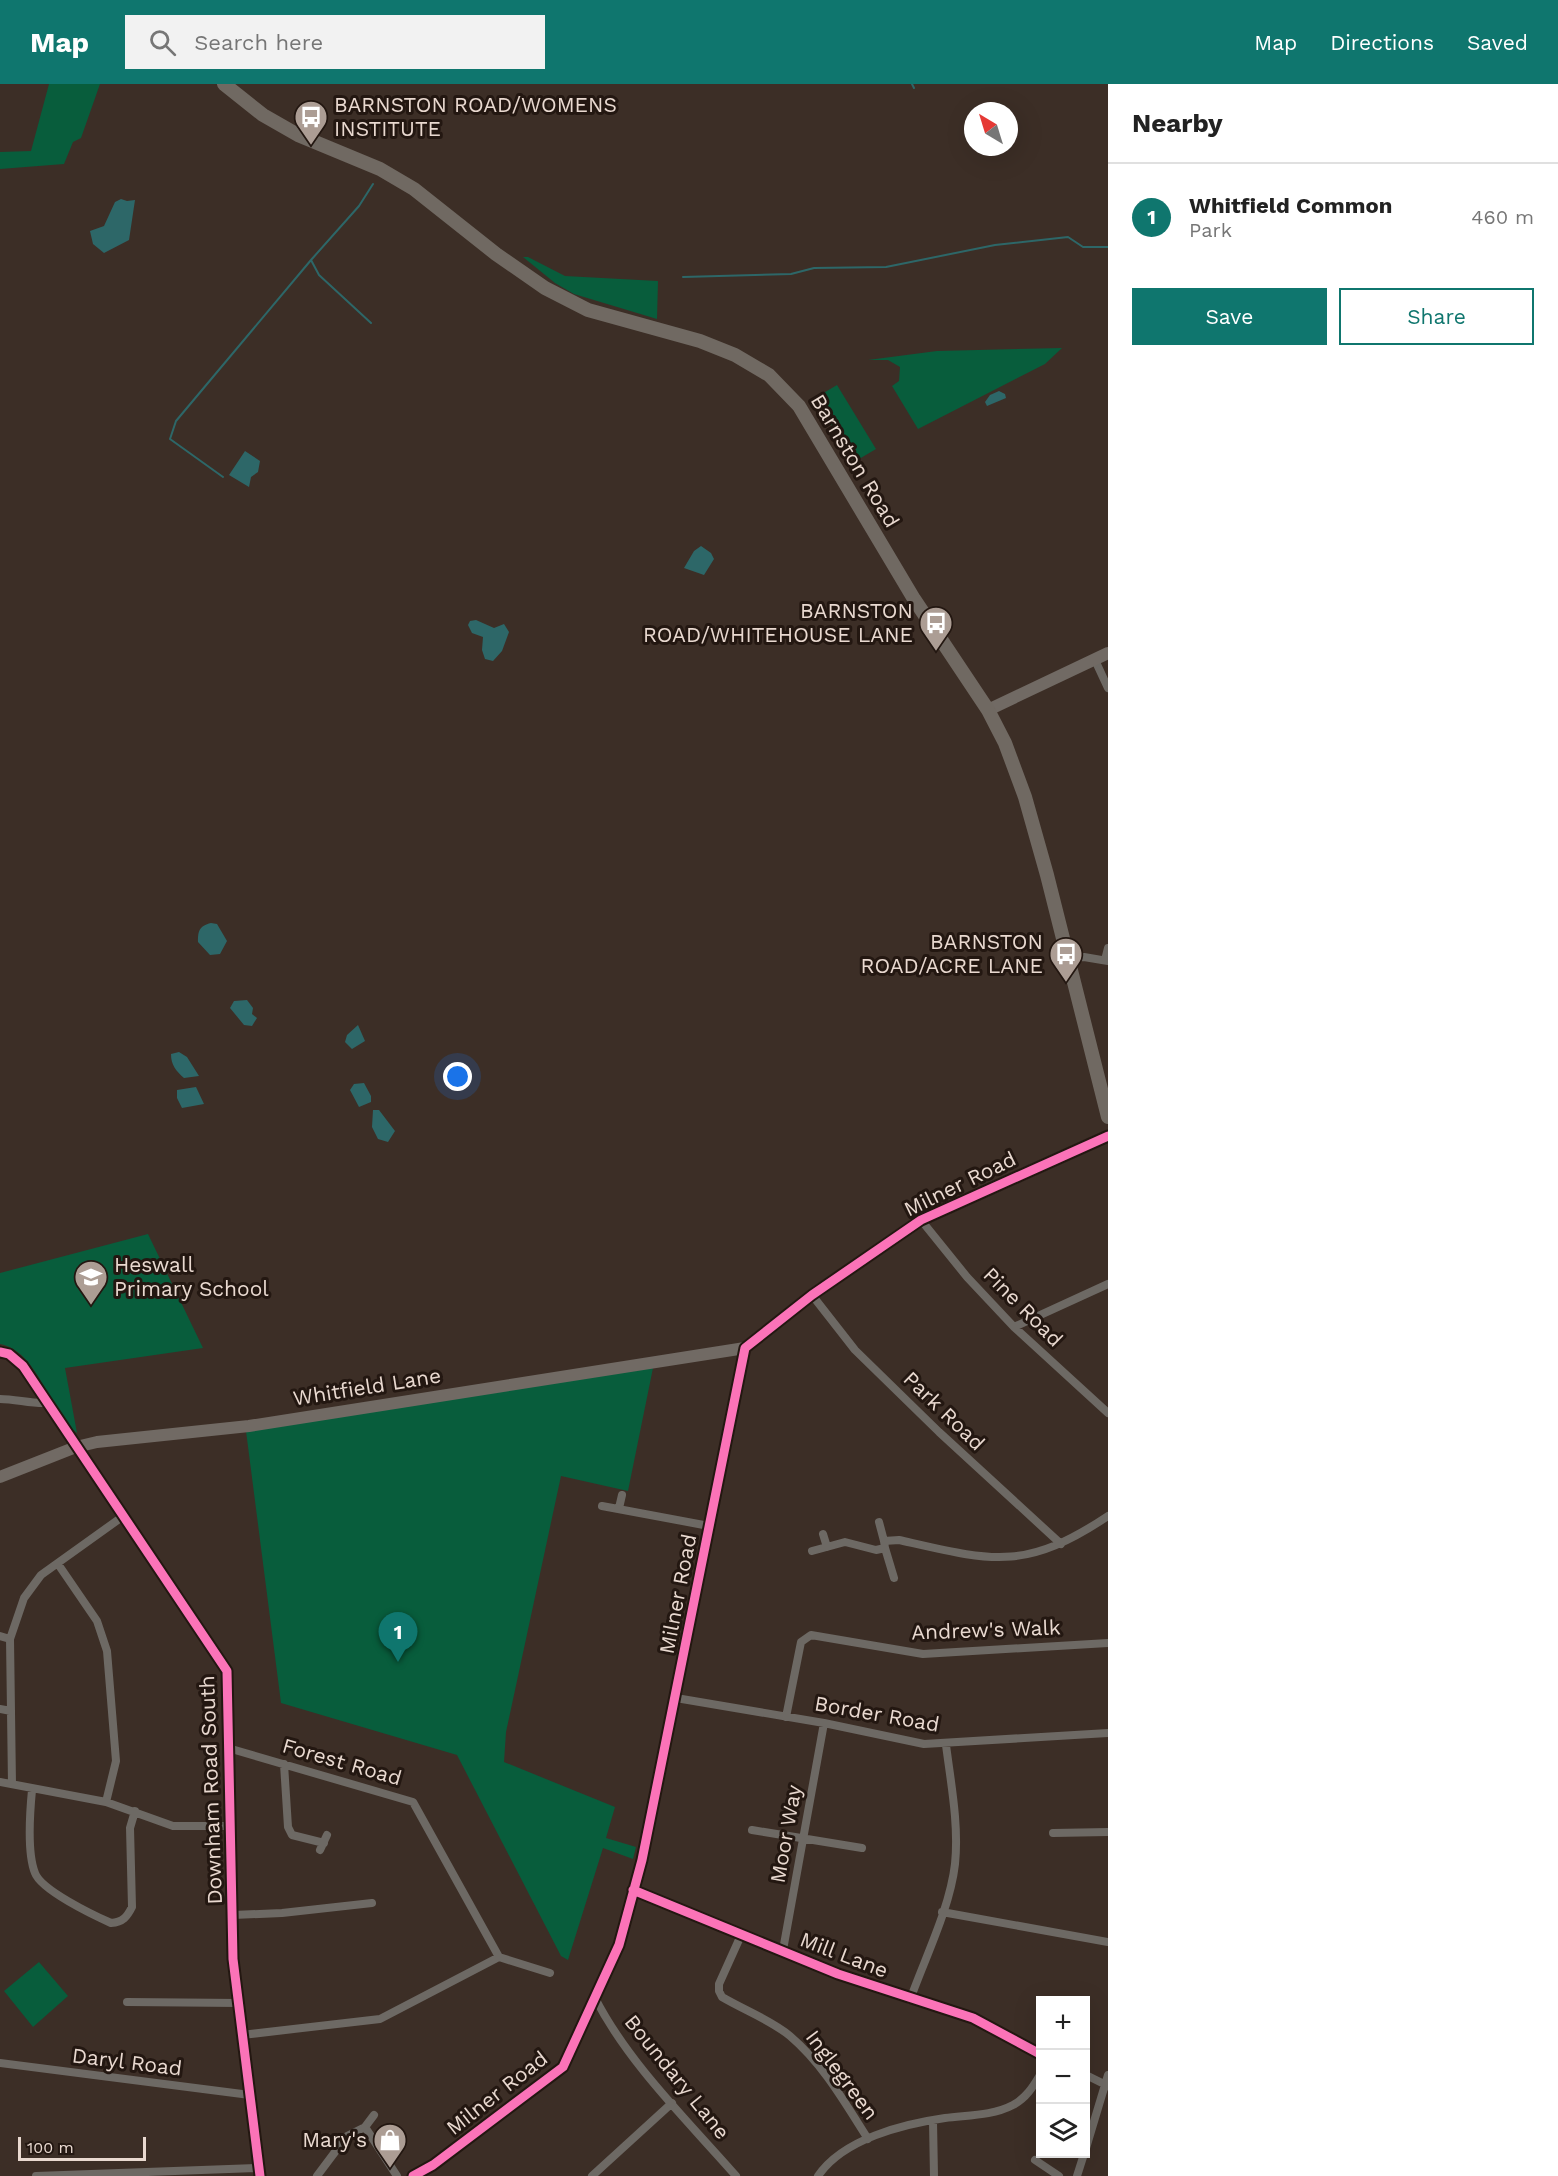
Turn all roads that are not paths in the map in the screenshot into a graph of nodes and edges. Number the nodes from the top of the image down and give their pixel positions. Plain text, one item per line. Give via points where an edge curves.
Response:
1 (224, 84) edge
2 (1108, 653) edge
3 (1095, 660) junction
4 (1108, 688) edge
5 (988, 710) junction
6 (1108, 948) edge
7 (1066, 958) junction
8 (1107, 960) edge
9 (1108, 1117) edge
10 (1108, 1136) edge
11 (921, 1220) junction
12 (1108, 1284) edge
13 (812, 1295) junction
14 (1014, 1327) junction
15 (745, 1348) junction
16 (0, 1352) edge
17 (0, 1399) edge
18 (47, 1403) junction
19 (1108, 1413) edge
20 (76, 1447) junction
21 (0, 1477) edge
22 (622, 1495) dead end
23 (602, 1506) dead end
24 (619, 1508) junction
25 (1108, 1516) edge
26 (122, 1517) junction
27 (879, 1522) dead end
28 (709, 1526) junction
29 (823, 1534) dead end
30 (885, 1544) junction
31 (1061, 1544) junction
32 (827, 1546) junction
33 (812, 1551) dead end
34 (58, 1564) junction
35 (894, 1578) dead end
36 (0, 1636) edge
37 (10, 1639) junction
38 (1108, 1643) edge
39 (676, 1698) junction
40 (0, 1709) edge
41 (11, 1711) junction
42 (786, 1717) junction
43 (824, 1723) junction
44 (1108, 1732) edge
45 (946, 1745) junction
46 (228, 1748) junction
47 (284, 1764) junction
48 (0, 1782) edge
49 (12, 1784) junction
50 (32, 1790) junction
51 (106, 1802) junction
52 (135, 1811) junction
53 (231, 1826) junction
54 (752, 1830) dead end
55 (1108, 1832) edge
56 (1053, 1834) dead end
57 (803, 1840) junction
58 (324, 1843) dead end
59 (861, 1848) dead end
60 (633, 1890) junction
61 (372, 1902) dead end
62 (942, 1912) junction
63 (233, 1915) junction
64 (742, 1933) junction
65 (1108, 1942) edge
66 (783, 1950) junction
67 (499, 1957) junction
68 (550, 1973) dead end
69 (595, 1998) junction
70 (910, 2000) junction
71 (127, 2002) dead end
72 (239, 2003) junction
73 (242, 2035) junction
74 (1036, 2051) edge
75 (0, 2063) edge
76 (1090, 2076) edge
77 (1107, 2082) edge
78 (1036, 2083) edge
79 (250, 2095) junction
80 (672, 2103) junction
81 (374, 2115) dead end
82 (933, 2121) junction
83 (365, 2127) junction
84 (1090, 2135) edge
85 (868, 2139) junction
86 (1083, 2158) edge
87 (1035, 2160) dead end
88 (433, 2165) junction
89 (260, 2172) edge
90 (52, 2175) edge
91 (36, 2176) edge
92 (317, 2176) edge
93 (397, 2176) edge
94 (413, 2176) edge
95 (437, 2176) edge
96 (592, 2176) edge
97 (736, 2176) edge
98 (818, 2176) edge
99 (934, 2176) edge
100 (1059, 2176) edge
101 (1077, 2176) edge

1 - 5 main road, Barnston Road via 263,115 298,135 380,169 414,189 545,288 588,310 700,341 753,364 768,375 799,406 914,599
2 - 3 street
3 - 4 street
3 - 5 street
5 - 7 main road, Barnston Road via 1025,797
6 - 8 street
7 - 8 street
7 - 9 main road, Barnston Road
10 - 11 street, Milner Road
11 - 13 street, Milner Road
11 - 14 street, Pine Road
12 - 14 street
13 - 15 street, Milner Road
13 - 31 street, Park Road via 855,1350
14 - 19 street, Pine Road
15 - 20 street, Whitfield Lane via 249,1426
15 - 28 street, Milner Road
16 - 18 street, Downham Road South via 23,1366
17 - 18 street
18 - 20 street, Downham Road South
20 - 21 street, Whitfield Lane
20 - 26 street, Downham Road South
22 - 24 street
23 - 24 street
24 - 28 street
25 - 31 street
26 - 34 street
26 - 46 street, Downham Road South via 224,1663
27 - 30 street
28 - 39 street, Milner Road
29 - 32 street
30 - 31 street via 899,1540 988,1558 1035,1553
30 - 32 street via 876,1550 845,1542
30 - 35 street
32 - 33 street
34 - 37 street via 41,1575 24,1598
34 - 51 street via 97,1621 107,1651 116,1761
36 - 37 street
37 - 41 street
38 - 42 street, Andrew's Walk via 923,1654 812,1635 801,1642
39 - 42 street, Border Road
39 - 60 street, Milner Road
40 - 41 street
41 - 49 street
42 - 43 street, Border Road
43 - 45 street, Border Road
43 - 57 street, Moor Way
44 - 45 street, Border Road
45 - 62 street via 955,1866
46 - 47 street, Forest Road
46 - 53 street, Downham Road South
47 - 58 street via 288,1827 292,1835
47 - 67 street, Forest Road via 413,1802
48 - 49 street
49 - 50 street
50 - 51 street
50 - 52 street via 35,1874 45,1886 111,1923 128,1916 132,1907 130,1828
51 - 52 street
52 - 53 street via 173,1826
53 - 63 street, Downham Road South
54 - 57 street
55 - 56 street
57 - 59 street
57 - 66 street, Moor Way
60 - 64 street, Mill Lane
60 - 69 street, Milner Road via 620,1945
61 - 63 street
62 - 65 street
62 - 70 street
63 - 72 street, Downham Road South
64 - 66 street, Mill Lane
64 - 85 street, Inglegreen via 719,1984 722,1997 789,2036 831,2083
66 - 70 street, Mill Lane
67 - 68 street
67 - 73 street via 380,2019
69 - 80 street, Boundary Lane via 607,2020
69 - 88 street, Milner Road via 563,2067
70 - 74 street, Mill Lane via 973,2018
71 - 72 street
72 - 73 street, Downham Road South
73 - 79 street, Downham Road South
75 - 79 street, Daryl Road
76 - 77 street
77 - 84 street
78 - 82 street via 1013,2105 984,2115
79 - 89 street, Downham Road South
80 - 96 street
80 - 97 street, Boundary Lane
81 - 83 street
82 - 85 street
82 - 99 street
83 - 92 street via 347,2136
83 - 93 street
85 - 98 street via 837,2156
86 - 101 street
87 - 100 street
88 - 94 street, Milner Road
88 - 95 street
89 - 90 street
90 - 91 street

